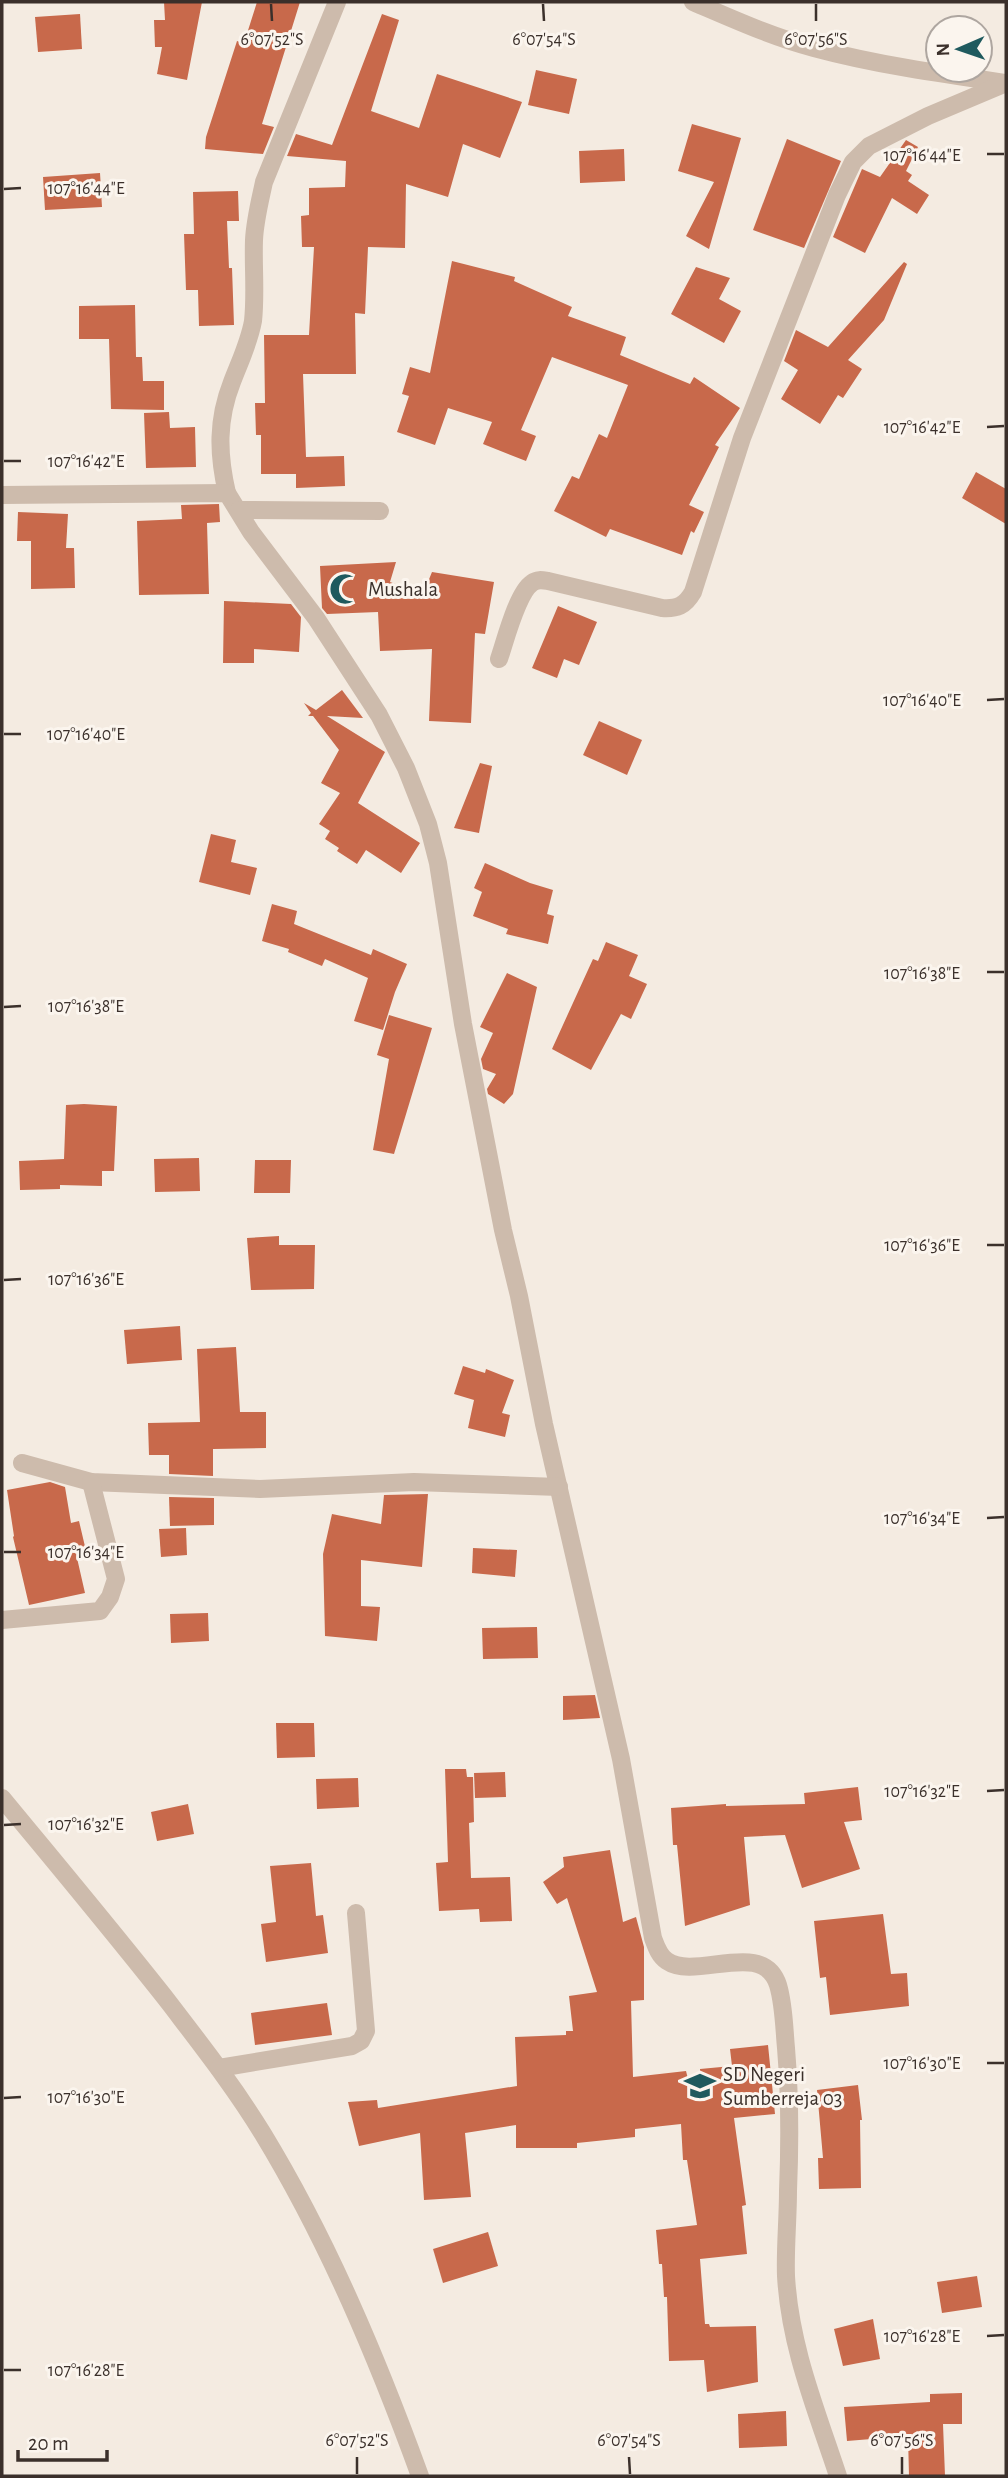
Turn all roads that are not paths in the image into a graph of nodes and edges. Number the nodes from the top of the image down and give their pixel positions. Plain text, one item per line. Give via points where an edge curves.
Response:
1 (337, 2) edge
2 (693, 2) edge
3 (1006, 83) edge
4 (227, 493) junction
5 (2, 495) edge
6 (239, 510) junction
7 (380, 511) dead end
8 (499, 659) dead end
9 (22, 1463) dead end
10 (91, 1482) junction
11 (559, 1487) junction
12 (2, 1620) edge
13 (2, 1798) edge
14 (356, 1913) dead end
15 (219, 2068) junction
16 (420, 2476) edge
17 (838, 2476) edge

1 - 4 street via 258,206 250,339 220,419 221,467
2 - 3 street via 752,28 815,48
3 - 8 street via 881,139 853,162 742,438 688,601 680,607 662,608 536,581 522,597
4 - 5 street
4 - 6 street
6 - 7 street
6 - 11 street via 379,715 428,824 493,1181
9 - 10 street
10 - 11 street via 260,1489 414,1482
10 - 12 street via 116,1579 110,1597 100,1611
11 - 17 street via 621,1759 658,1951 681,1966 756,1963 777,1981 789,2087 789,2311 796,2350
13 - 15 street
14 - 15 street via 366,2031 361,2041
15 - 16 street via 315,2225 388,2389

